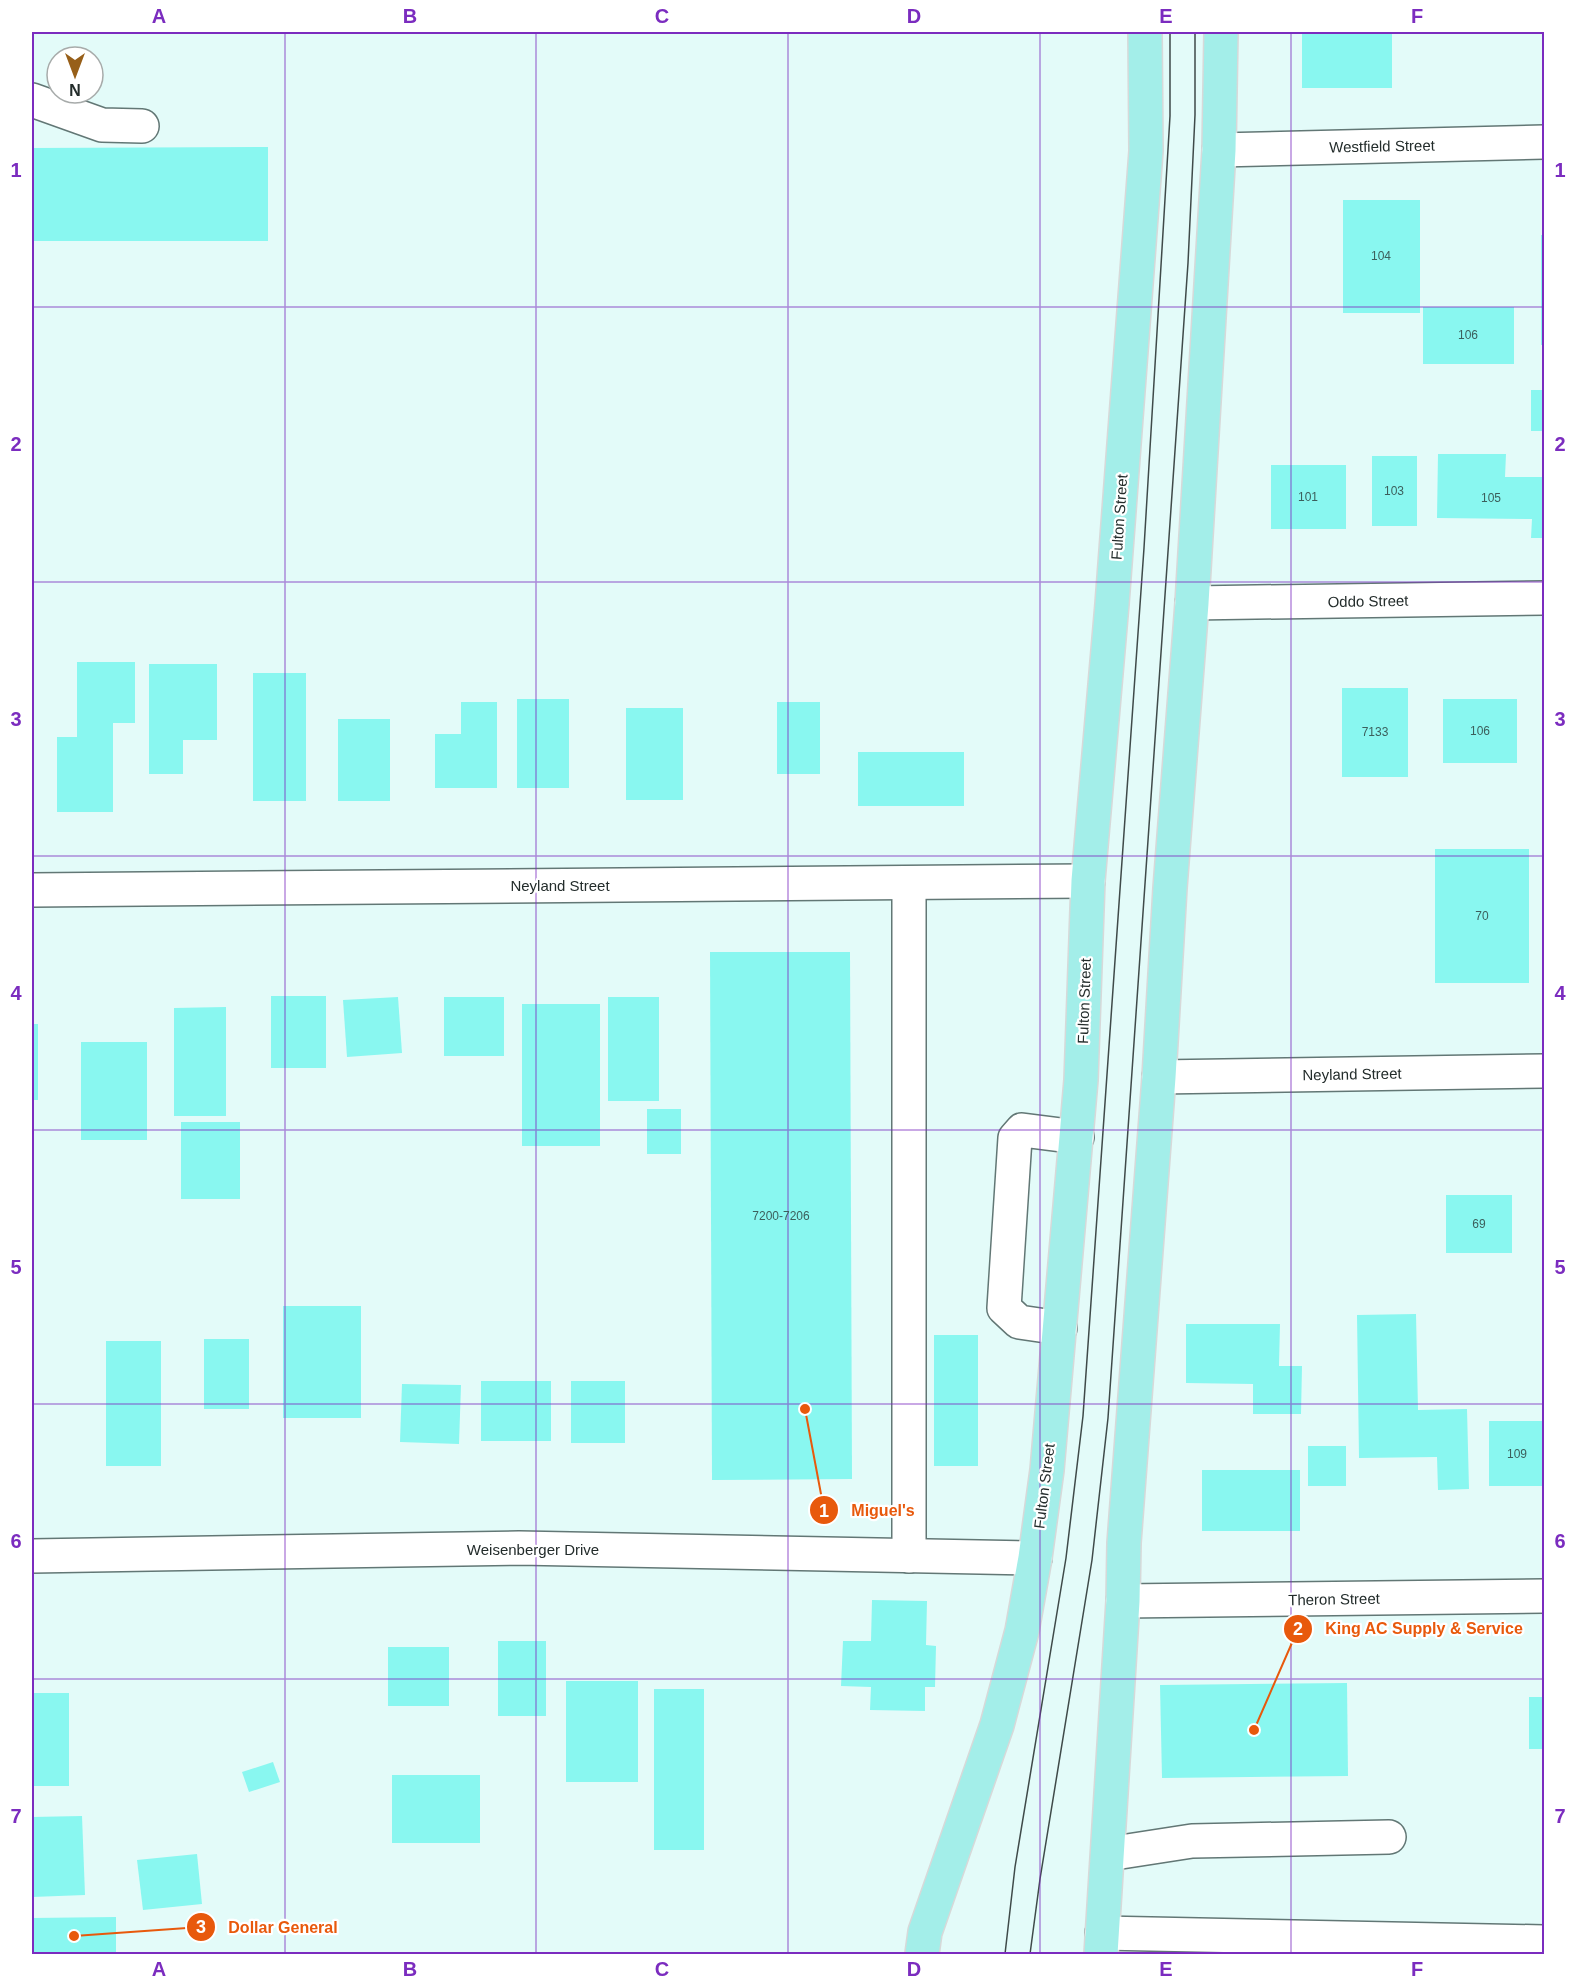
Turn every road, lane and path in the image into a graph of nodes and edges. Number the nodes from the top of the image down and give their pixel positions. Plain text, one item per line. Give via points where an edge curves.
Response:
1 (1145, 32) edge
2 (1221, 32) edge
3 (32, 100) edge
4 (142, 126) dead end
5 (1545, 142) edge
6 (1220, 150) junction
7 (1545, 598) edge
8 (1192, 603) junction
9 (1088, 881) junction
10 (909, 883) junction
11 (32, 890) edge
12 (1545, 1071) edge
13 (1159, 1077) junction
14 (1077, 1137) junction
15 (1060, 1328) junction
16 (32, 1556) edge
17 (909, 1556) junction
18 (1035, 1558) junction
19 (1545, 1596) edge
20 (1123, 1601) junction
21 (1389, 1838) dead end
22 (1108, 1854) junction
23 (1545, 1942) edge
24 (1102, 1944) edge
25 (922, 1954) edge

1 - 9 main road, Fulton Street via 1146,151
2 - 6 main road
3 - 4 street via 102,125
5 - 6 street, Westfield Street
6 - 8 main road
7 - 8 street, Oddo Street
8 - 13 main road
9 - 10 street, Neyland Street
9 - 14 main road, Fulton Street
10 - 11 street, Neyland Street
10 - 17 street
12 - 13 street, Neyland Street
13 - 20 main road
14 - 15 main road, Fulton Street
14 - 15 street via 1022,1130 1015,1138 1004,1308 1019,1322
15 - 18 main road, Fulton Street
16 - 17 street, Weisenberger Drive via 519,1548
17 - 18 street, Weisenberger Drive
18 - 25 main road, Fulton Street via 1022,1632 997,1725 925,1932
19 - 20 street, Theron Street
20 - 22 main road
21 - 22 street via 1192,1841
22 - 24 main road
23 - 24 street

